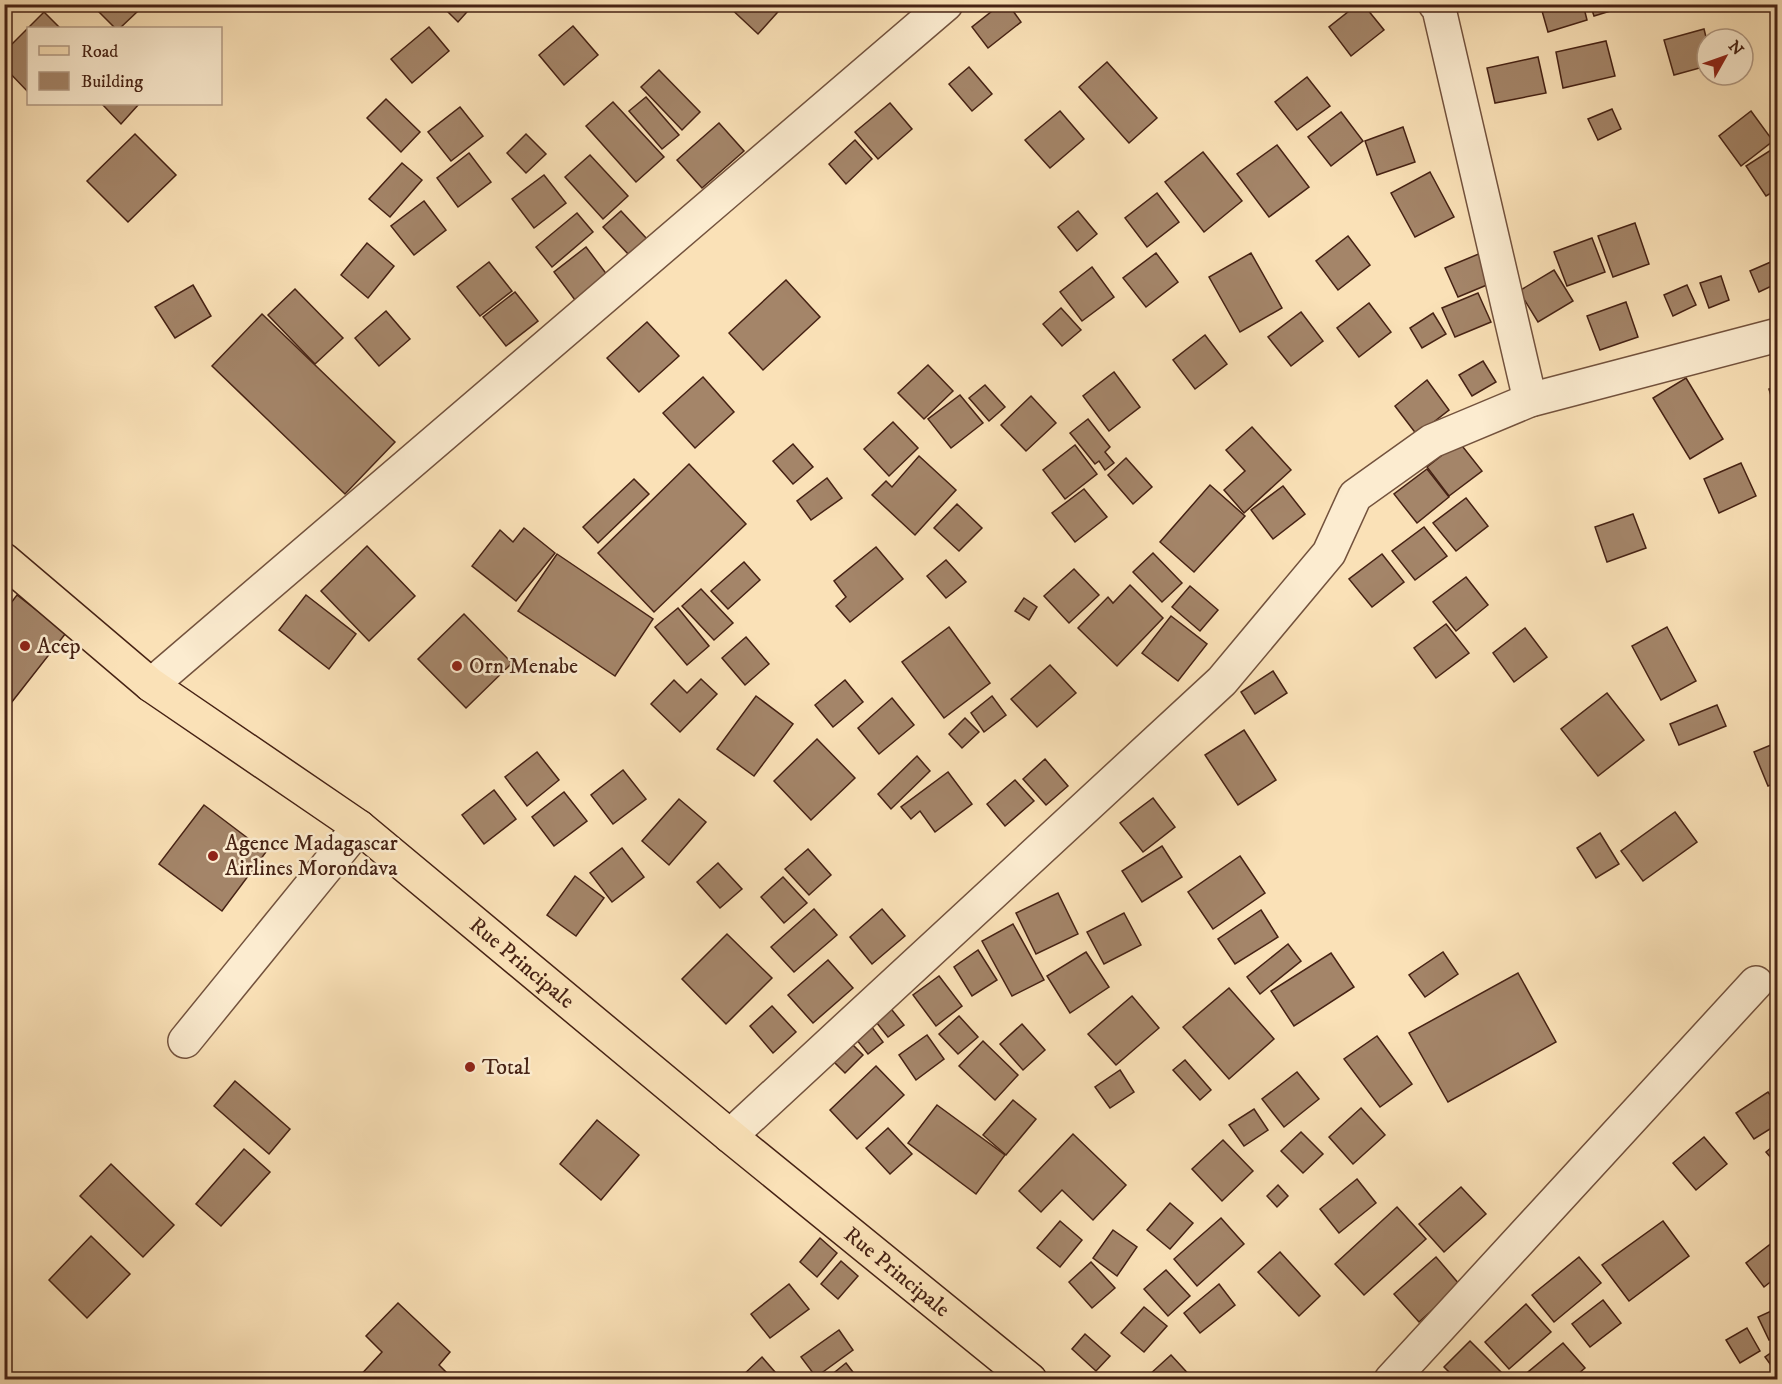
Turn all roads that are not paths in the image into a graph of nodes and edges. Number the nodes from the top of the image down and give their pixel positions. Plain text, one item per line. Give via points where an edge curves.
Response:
1 (946, 4) edge
2 (1435, 4) edge
3 (1778, 335) edge
4 (1530, 400) junction
5 (4, 560) edge
6 (151, 685) junction
7 (359, 827) junction
8 (1756, 983) dead end
9 (185, 1041) dead end
10 (730, 1136) junction
11 (1030, 1380) edge
12 (1391, 1380) edge

1 - 6 street
2 - 4 street
3 - 4 street
4 - 10 street via 1432,441 1355,496 1329,553 1222,681
5 - 6 main road, Rue Principale
6 - 7 main road, Rue Principale
7 - 9 street
7 - 10 main road, Rue Principale
8 - 12 street
10 - 11 main road, Rue Principale

